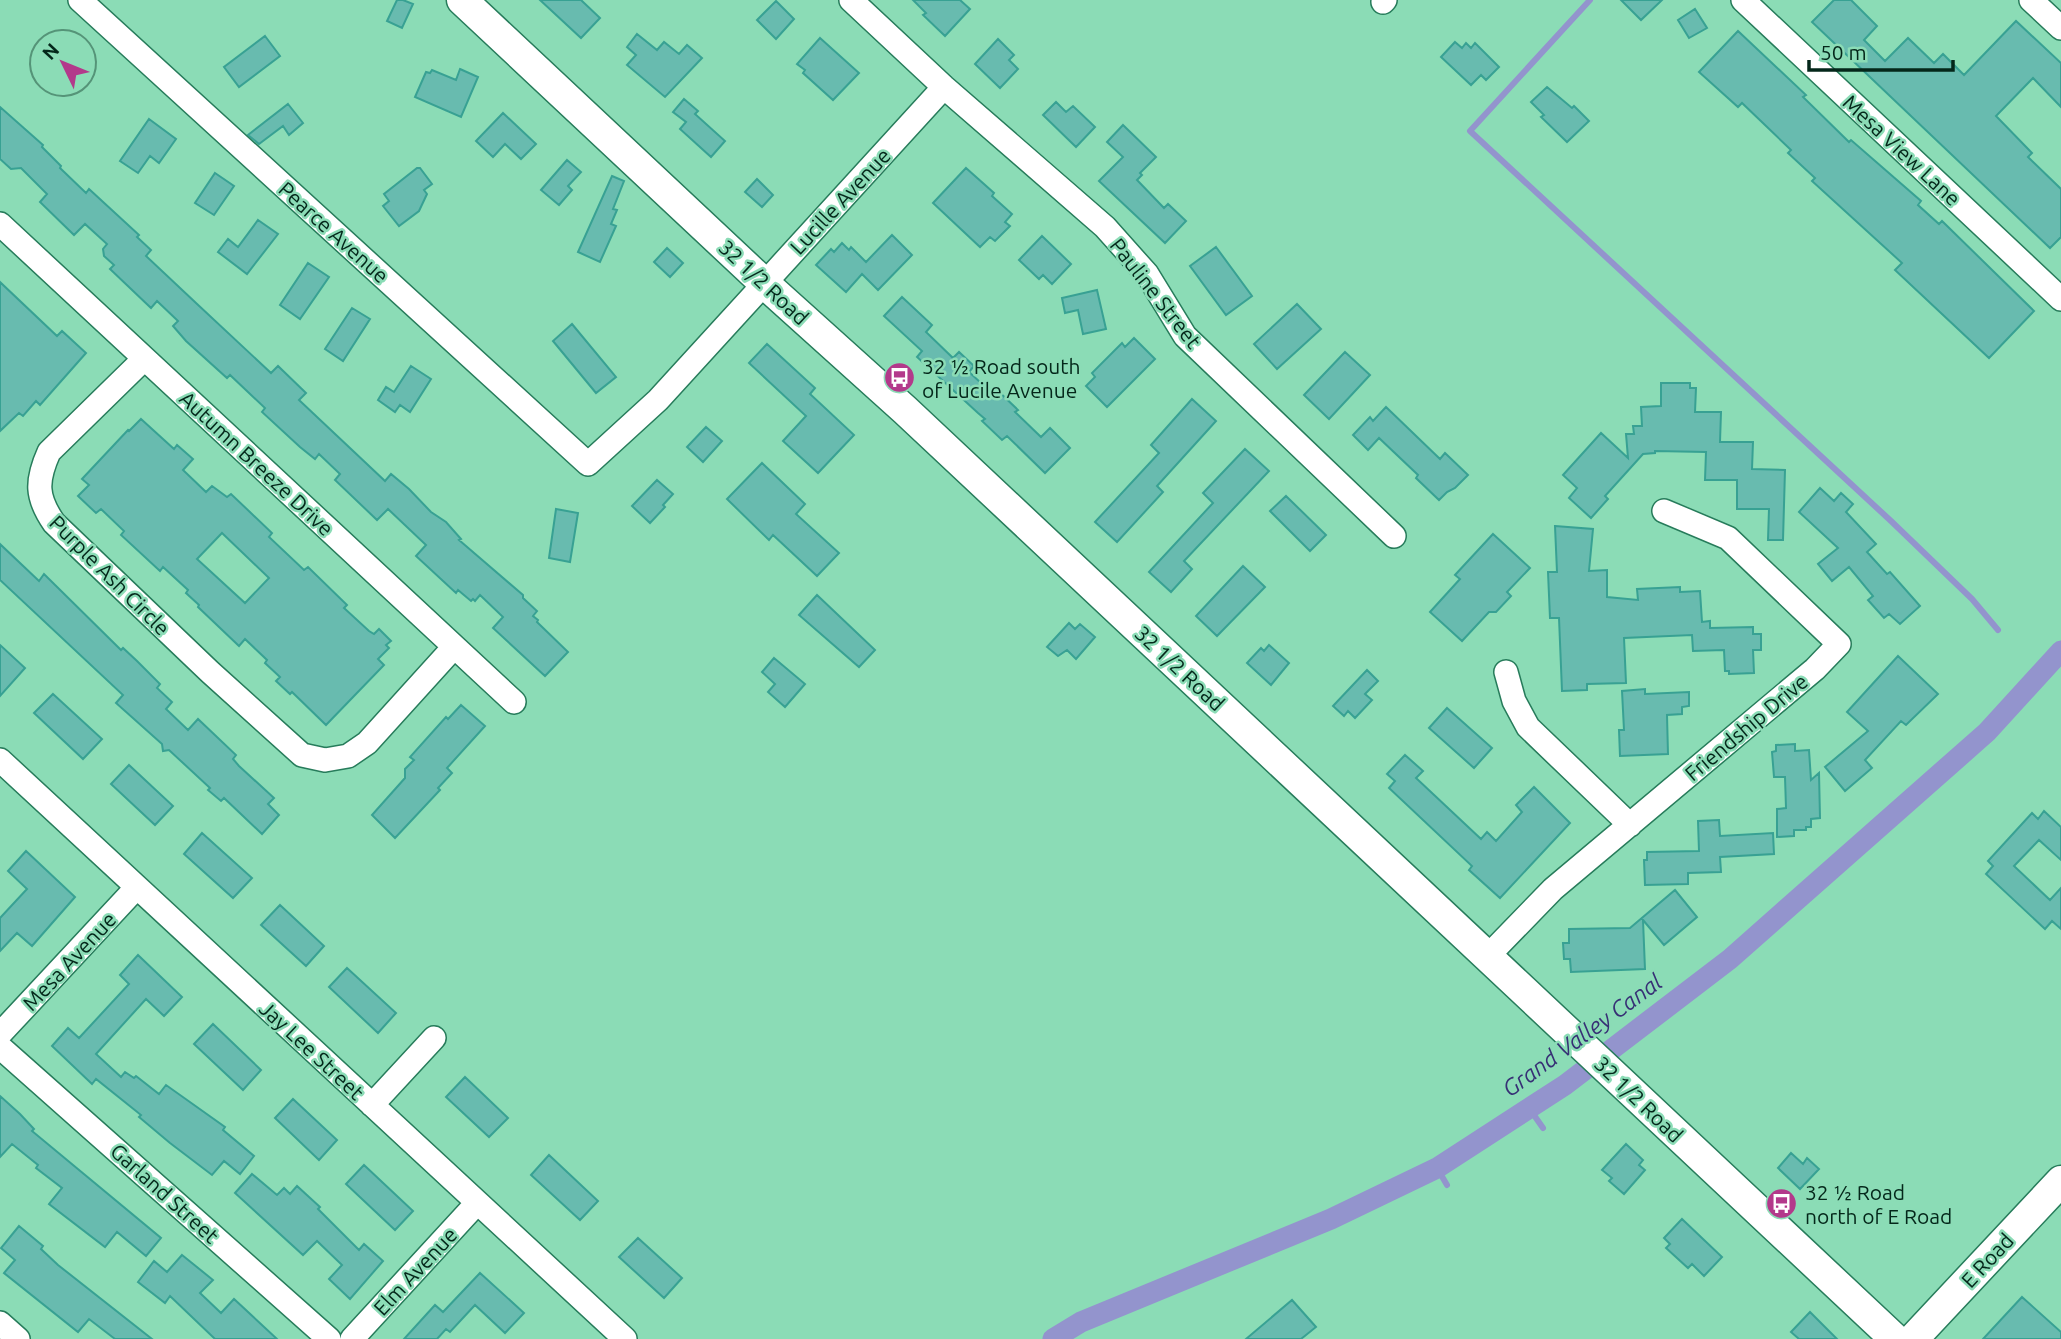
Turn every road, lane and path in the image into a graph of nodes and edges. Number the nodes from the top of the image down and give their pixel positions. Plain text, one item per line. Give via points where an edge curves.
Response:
1 (80, 0) edge
2 (462, 0) edge
3 (851, 0) edge
4 (1744, 0) edge
5 (2031, 0) edge
6 (2061, 28) edge
7 (944, 87) junction
8 (1, 227) edge
9 (764, 283) junction
10 (2061, 299) edge
11 (144, 359) junction
12 (588, 464) joint
13 (1664, 511) dead end
14 (1394, 536) dead end
15 (454, 647) junction
16 (1507, 672) dead end
17 (513, 702) dead end
18 (0, 760) edge
19 (1630, 825) junction
20 (137, 887) junction
21 (1487, 957) junction
22 (0, 1034) edge
23 (434, 1038) dead end
24 (0, 1047) edge
25 (372, 1105) junction
26 (2061, 1181) edge
27 (477, 1203) junction
28 (0, 1323) edge
29 (18, 1339) edge
30 (329, 1339) edge
31 (352, 1339) edge
32 (625, 1339) edge
33 (1895, 1339) edge
34 (1913, 1339) edge

1 - 12 street, Pearce Avenue
2 - 9 street, 32 1/2 Road
3 - 7 street, Pauline Street
4 - 10 street, Mesa View Lane
5 - 6 street
7 - 9 street, Lucille Avenue
7 - 14 street, Pauline Street via 1105,227 1147,274 1185,336
8 - 11 street, Autumn Breeze Drive
9 - 12 street, Lucille Avenue via 658,400
9 - 21 street, 32 1/2 Road
11 - 15 street, Autumn Breeze Drive
11 - 15 street, Purple Ash Circle via 49,452 40,472 41,505 54,523 210,672 302,755 325,760 348,756 367,743
13 - 19 street, Friendship Drive via 1728,538 1839,644
15 - 17 street, Autumn Breeze Drive
16 - 19 street via 1514,701 1528,727
18 - 20 street, Jay Lee Street
19 - 21 street, Friendship Drive via 1553,889
20 - 22 street, Mesa Avenue
20 - 25 street, Jay Lee Street
21 - 33 street, 32 1/2 Road
23 - 25 street
24 - 30 street, Garland Street
25 - 27 street, Jay Lee Street
26 - 34 street, E Road
27 - 31 street, Elm Avenue
27 - 32 street, Jay Lee Street
28 - 29 street

